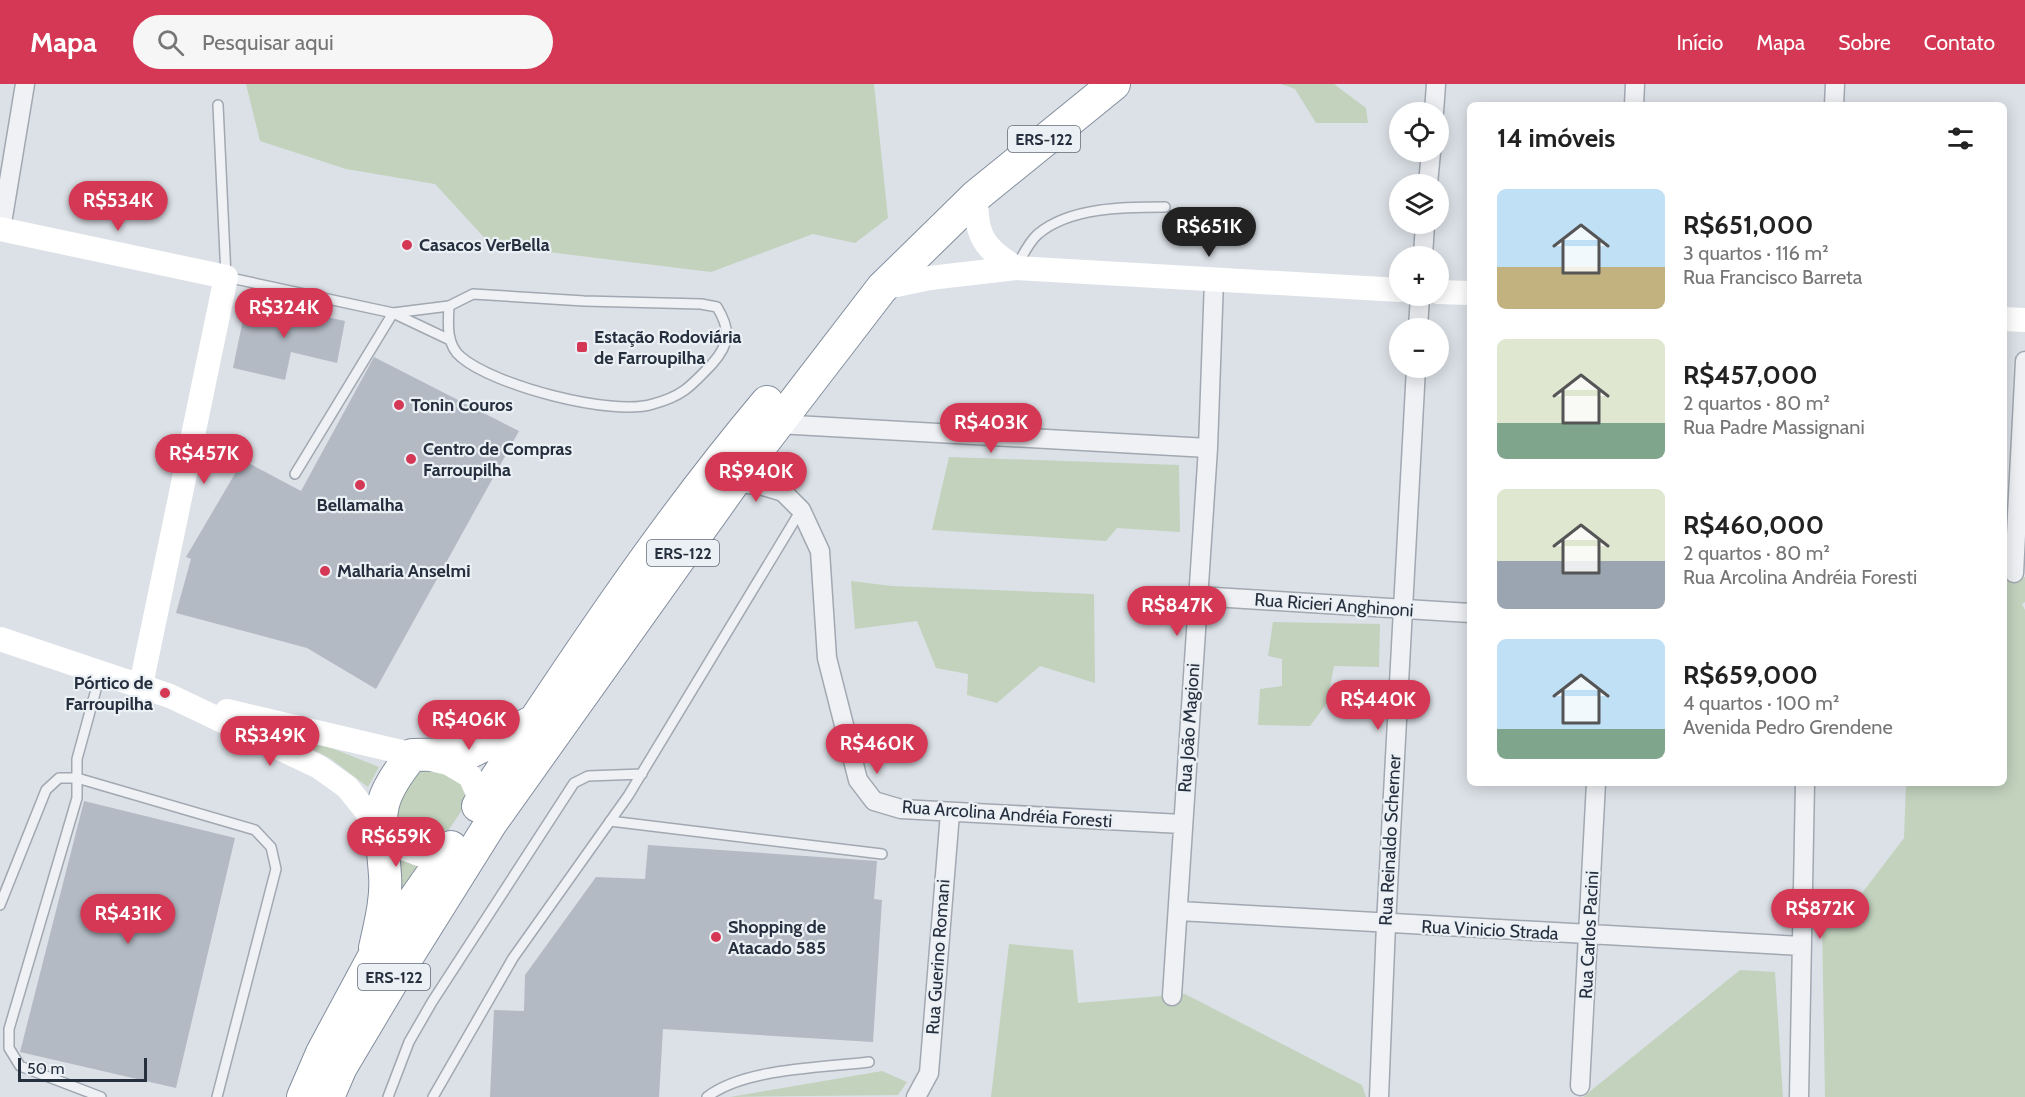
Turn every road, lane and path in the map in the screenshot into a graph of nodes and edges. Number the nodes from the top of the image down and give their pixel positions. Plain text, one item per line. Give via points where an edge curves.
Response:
1 (25, 84) edge
2 (1114, 84) edge
3 (1436, 84) edge
4 (1635, 84) edge
5 (1835, 84) edge
6 (1435, 102) edge
7 (1634, 102) edge
8 (1834, 102) edge
9 (218, 105) dead end
10 (976, 196) junction
11 (1165, 207) dead end
12 (1, 229) edge
13 (1016, 268) junction
14 (226, 277) junction
15 (1214, 280) junction
16 (882, 288) junction
17 (1389, 289) edge
18 (1449, 292) edge
19 (1467, 293) edge
20 (449, 306) junction
21 (393, 314) junction
22 (2007, 319) edge
23 (2025, 320) edge
24 (450, 340) junction
25 (2025, 361) edge
26 (1415, 378) edge
27 (768, 436) junction
28 (1208, 448) junction
29 (295, 474) dead end
30 (732, 483) junction
31 (783, 492) junction
32 (801, 510) junction
33 (2014, 573) dead end
34 (1198, 596) junction
35 (1402, 610) junction
36 (1467, 613) edge
37 (0, 639) edge
38 (101, 672) junction
39 (141, 685) junction
40 (171, 696) junction
41 (531, 723) junction
42 (399, 750) junction
43 (642, 774) junction
44 (77, 778) junction
45 (1596, 786) edge
46 (1805, 786) edge
47 (486, 812) junction
48 (950, 813) junction
49 (610, 821) junction
50 (1182, 824) junction
51 (379, 827) junction
52 (882, 854) dead end
53 (454, 861) junction
54 (0, 905) edge
55 (1179, 911) junction
56 (1386, 924) junction
57 (1590, 935) junction
58 (1802, 946) junction
59 (372, 960) junction
60 (1172, 996) dead end
61 (868, 1062) dead end
62 (1580, 1086) dead end
63 (101, 1097) edge
64 (217, 1097) edge
65 (303, 1097) edge
66 (328, 1097) edge
67 (387, 1097) edge
68 (433, 1097) edge
69 (706, 1097) edge
70 (916, 1097) edge
71 (1379, 1097) edge
72 (1799, 1097) edge

1 - 12 street
2 - 10 highway, ERS-122
3 - 6 street
4 - 7 street
5 - 8 street
9 - 14 lane
10 - 13 street via 976,223 982,239 997,256
10 - 16 highway, ERS-122
11 - 13 lane via 1100,209 1050,226 1036,235
12 - 14 street
13 - 15 street
13 - 16 street
14 - 21 lane
14 - 39 street
15 - 17 street
15 - 28 street, Rua João Magioni
16 - 27 highway, ERS-122
16 - 41 highway, ERS-122 via 850,310 756,416 608,611
18 - 19 street
20 - 21 lane
20 - 24 lane
20 - 24 lane via 473,294 701,304 717,307 727,323 721,353 684,393 651,405 621,407 567,400 486,373 459,357
21 - 24 lane
21 - 29 lane
22 - 23 street
25 - 33 street
26 - 35 street, Rua Reinaldo Scherner
27 - 28 street
27 - 30 highway, ERS-122
27 - 31 street
28 - 34 street, Rua João Magioni
30 - 31 street
30 - 47 highway, ERS-122
31 - 32 street, Rua Arcolina Andréia Foresti
32 - 43 lane
32 - 48 street, Rua Arcolina Andréia Foresti via 820,551 828,658 858,780 874,801 901,809
34 - 35 street, Rua Ricieri Anghinoni
34 - 50 street, Rua João Magioni
35 - 36 street, Rua Ricieri Anghinoni
35 - 56 street, Rua Reinaldo Scherner
37 - 38 street
38 - 39 street
38 - 44 lane via 77,759
39 - 40 street
40 - 42 street
40 - 51 street via 319,767 347,787
41 - 42 highway via 465,754
41 - 47 highway, ERS-122
42 - 47 street via 448,763 470,776
42 - 51 highway via 399,772 384,797
43 - 49 lane
43 - 67 lane via 588,776 574,783 432,1002 409,1042
44 - 54 lane via 59,778 46,790
44 - 63 lane via 77,798 9,1029 9,1048 20,1066
44 - 64 lane via 255,830 271,847 276,869
45 - 57 street, Rua Carlos Pacini
46 - 58 street
47 - 53 highway, ERS-122
48 - 50 street, Rua Arcolina Andréia Foresti
48 - 70 street, Rua Guerino Romani via 929,1073
49 - 52 lane
49 - 68 lane via 513,958
50 - 55 street, Rua João Magioni
51 - 53 street via 403,848
51 - 59 highway via 386,877
53 - 59 highway, ERS-122
53 - 66 highway, ERS-122
55 - 56 street, Rua Vinicio Strada
55 - 60 street, Rua João Magioni
56 - 57 street, Rua Vinicio Strada
56 - 71 street, Rua Reinaldo Scherner
57 - 58 street, Rua Vinicio Strada
57 - 62 street, Rua Carlos Pacini
58 - 72 street
59 - 65 highway, ERS-122
61 - 69 lane via 743,1078 720,1086

